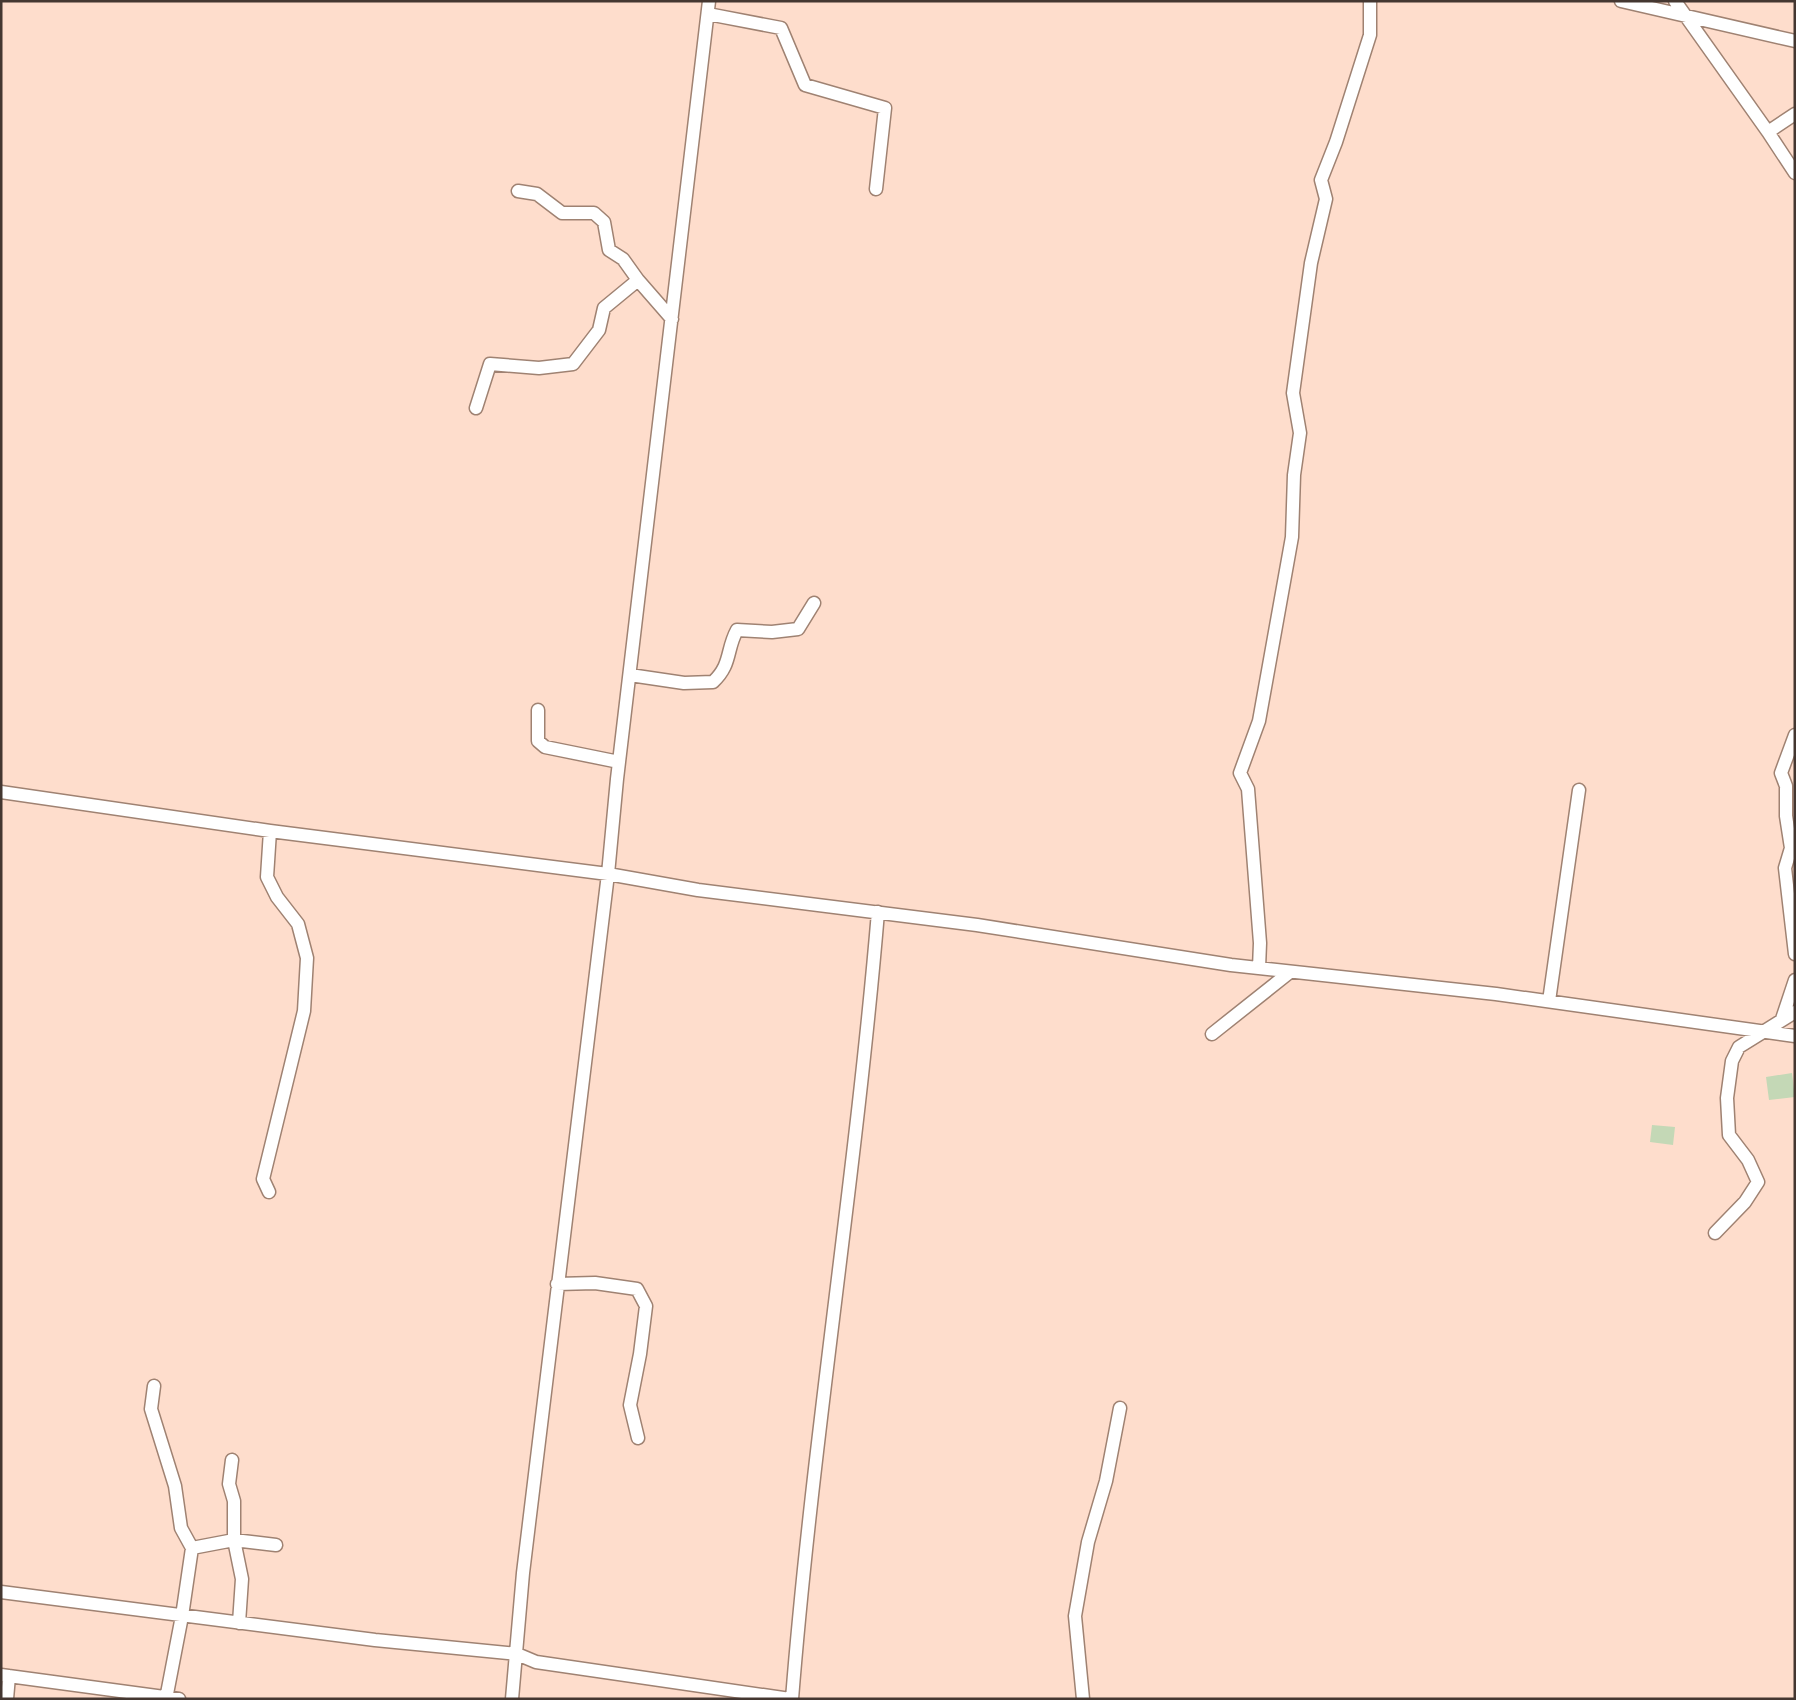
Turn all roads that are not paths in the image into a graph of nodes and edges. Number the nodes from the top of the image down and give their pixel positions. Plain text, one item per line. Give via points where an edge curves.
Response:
1 (1370, 1) edge
2 (1621, 1) edge
3 (1674, 1) edge
4 (709, 8) edge
5 (1685, 17) junction
6 (1795, 41) edge
7 (1795, 114) edge
8 (1768, 132) junction
9 (1795, 173) edge
10 (876, 189) dead end
11 (518, 191) dead end
12 (638, 280) junction
13 (672, 319) junction
14 (476, 408) dead end
15 (814, 603) dead end
16 (630, 675) junction
17 (538, 710) dead end
18 (1795, 735) edge
19 (619, 762) junction
20 (1579, 790) dead end
21 (1, 792) edge
22 (270, 831) junction
23 (608, 874) junction
24 (878, 912) junction
25 (1795, 954) edge
26 (1259, 968) junction
27 (1290, 972) junction
28 (1795, 980) edge
29 (1548, 1001) junction
30 (1795, 1012) edge
31 (1782, 1019) junction
32 (1761, 1031) junction
33 (1212, 1034) dead end
34 (1795, 1036) edge
35 (269, 1192) dead end
36 (1715, 1233) dead end
37 (557, 1284) junction
38 (154, 1386) dead end
39 (1120, 1408) dead end
40 (638, 1438) dead end
41 (232, 1460) dead end
42 (234, 1540) junction
43 (276, 1545) dead end
44 (192, 1548) junction
45 (1, 1592) edge
46 (182, 1616) junction
47 (239, 1623) junction
48 (517, 1654) junction
49 (5, 1676) edge
50 (90, 1693) edge
51 (166, 1698) edge
52 (7, 1699) edge
53 (179, 1699) edge
54 (512, 1699) edge
55 (791, 1699) edge
56 (1083, 1699) edge

1 - 26 street via 1370,35 1321,180 1326,199 1311,263 1293,393 1300,433 1294,475 1292,537 1259,721 1240,773 1248,789 1260,943
2 - 5 street
3 - 5 street
4 - 10 street via 781,28 805,85 885,108
4 - 13 street
5 - 6 street
5 - 8 street
7 - 8 street
8 - 9 street
11 - 12 street via 537,194 562,213 594,213 604,222 609,250 623,259
12 - 13 street
12 - 14 street via 604,308 599,330 573,364 539,368 490,364
13 - 16 street
15 - 16 street via 798,629 772,632 737,630 722,674 713,682 684,683
16 - 19 street
17 - 19 street via 538,741 545,747
18 - 25 street via 1781,773 1786,786 1791,848 1785,868
19 - 23 street
20 - 29 street
21 - 22 street
22 - 23 street
22 - 35 street via 267,877 298,924 307,958 304,1010 264,1179
23 - 24 street via 698,890
23 - 37 street
24 - 26 street
24 - 55 street via 864,1066
26 - 27 street
27 - 29 street
27 - 33 street
28 - 31 street
29 - 32 street
30 - 31 street
31 - 32 street
32 - 34 street
32 - 36 street via 1734,1054 1727,1098 1729,1136 1748,1160 1758,1182 1745,1202
37 - 40 street via 595,1283 637,1289 646,1306 630,1405
37 - 48 street via 523,1573
38 - 44 street via 151,1409 175,1486 181,1528
39 - 56 street via 1106,1481 1088,1542 1076,1616
41 - 42 street via 229,1484 234,1501
42 - 43 street
42 - 44 street
42 - 47 street via 242,1579
44 - 46 street
45 - 46 street
46 - 47 street
46 - 51 street
47 - 48 street
48 - 54 street
48 - 55 street via 536,1662
49 - 50 street
49 - 52 street
50 - 51 street
51 - 53 street

